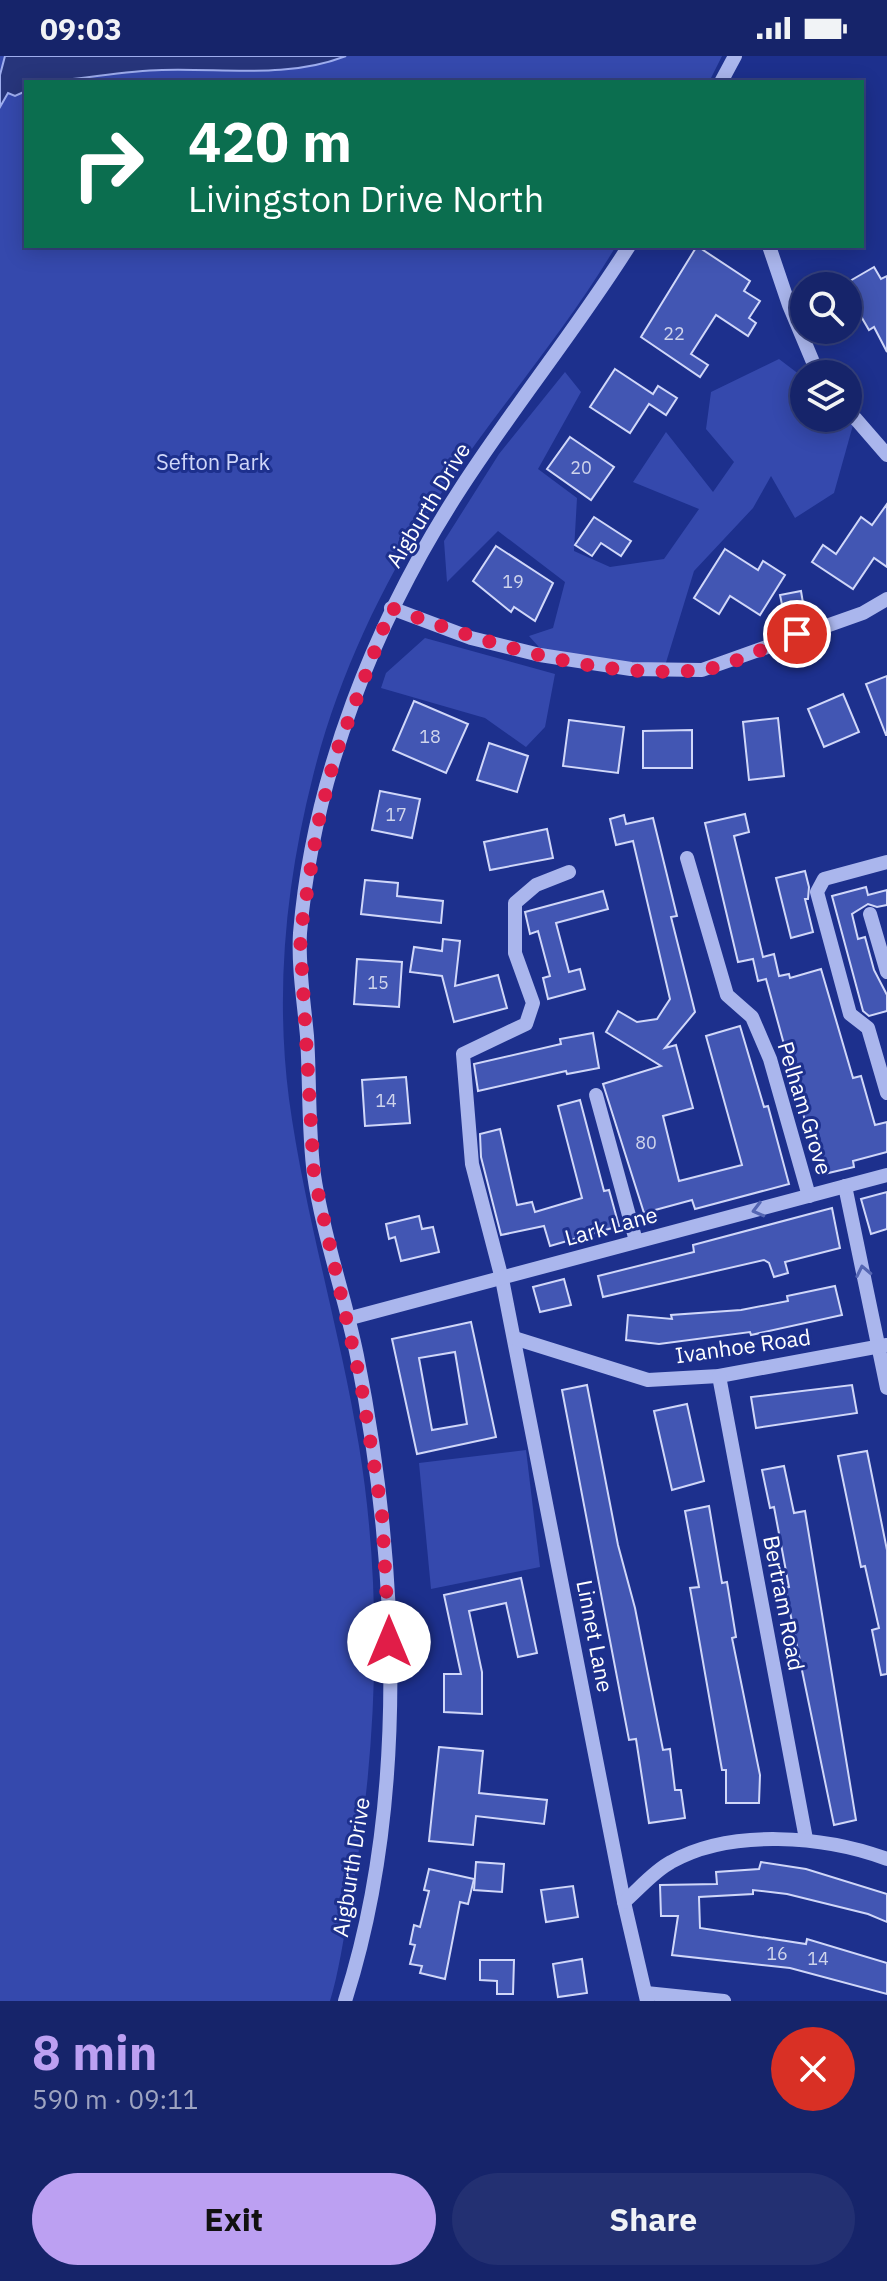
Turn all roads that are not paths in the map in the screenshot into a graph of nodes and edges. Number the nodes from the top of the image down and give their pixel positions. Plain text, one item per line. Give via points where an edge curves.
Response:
1 (735, 56) edge
2 (722, 80) edge
3 (628, 248) edge
4 (770, 248) edge
5 (812, 360) edge
6 (862, 421) edge
7 (880, 435) edge
8 (887, 455) edge
9 (887, 599) edge
10 (391, 608) junction
11 (687, 858) dead end
12 (887, 862) edge
13 (569, 872) dead end
14 (870, 914) dead end
15 (887, 972) edge
16 (887, 1093) edge
17 (596, 1095) dead end
18 (887, 1175) edge
19 (845, 1186) junction
20 (809, 1196) junction
21 (636, 1241) junction
22 (502, 1279) junction
23 (347, 1319) junction
24 (514, 1338) junction
25 (883, 1346) edge
26 (719, 1376) junction
27 (887, 1388) edge
28 (806, 1839) junction
29 (887, 1859) edge
30 (624, 1902) junction
31 (646, 1997) edge
32 (345, 2001) edge
33 (724, 2001) edge

1 - 2 street
3 - 10 street, Aigburth Drive via 458,492
4 - 5 street
6 - 7 street
7 - 8 street
9 - 10 street via 863,613 702,670 631,669 540,655 471,638
10 - 23 street, Aigburth Drive via 335,756 300,936 314,1175
11 - 20 street, Pelham Grove via 727,995 752,1017 770,1059
12 - 16 street via 824,879 817,892 850,1014 868,1028
13 - 22 street, Linnet Lane via 536,885 515,903 515,953 533,1003 526,1024 463,1054 472,1164
14 - 15 street
17 - 21 street
18 - 19 street, Lark Lane
19 - 20 street, Lark Lane
25 -> 19 street
20 -> 21 street, Lark Lane
21 - 22 street, Lark Lane
22 - 23 street, Lark Lane
22 - 24 street, Linnet Lane
23 - 32 street, Aigburth Drive via 382,1514 390,1616 385,1816 359,1959
24 - 26 street, Ivanhoe Road via 648,1380
24 - 30 street, Linnet Lane
25 - 26 street, Ivanhoe Road
25 - 27 street
26 - 28 street, Bertram Road
28 - 29 street
28 - 30 street via 713,1844 669,1862
30 - 31 street, Linnet Lane
31 - 33 street

